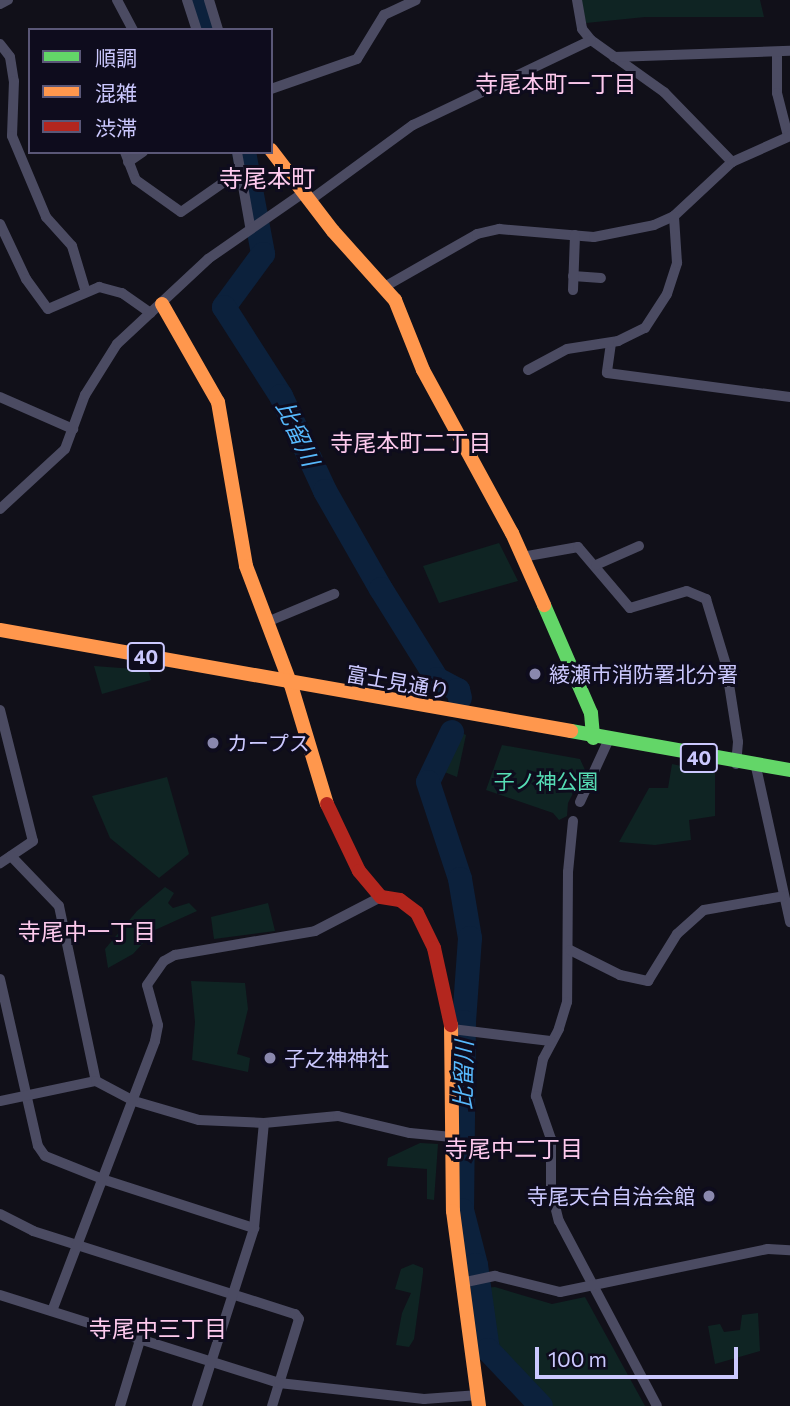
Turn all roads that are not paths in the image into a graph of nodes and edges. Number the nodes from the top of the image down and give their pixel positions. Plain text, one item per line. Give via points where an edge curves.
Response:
1 (8, 0) edge
2 (117, 0) edge
3 (187, 0) edge
4 (209, 0) edge
5 (416, 0) edge
6 (577, 0) edge
7 (0, 4) edge
8 (132, 28) edge
9 (196, 28) edge
10 (217, 28) edge
11 (591, 40) junction
12 (0, 44) edge
13 (790, 51) edge
14 (777, 52) junction
15 (614, 58) junction
16 (273, 88) edge
17 (789, 136) edge
18 (273, 153) edge
19 (237, 154) edge
20 (126, 157) edge
21 (732, 162) junction
22 (240, 171) junction
23 (306, 197) junction
24 (674, 216) junction
25 (255, 223) junction
26 (0, 224) edge
27 (575, 235) junction
28 (573, 276) junction
29 (601, 278) dead end
30 (386, 286) junction
31 (85, 289) junction
32 (573, 290) dead end
33 (157, 309) junction
34 (611, 343) junction
35 (528, 370) dead end
36 (0, 397) edge
37 (790, 397) edge
38 (73, 429) junction
39 (0, 509) edge
40 (639, 546) dead end
41 (522, 557) junction
42 (596, 565) junction
43 (334, 594) dead end
44 (267, 622) junction
45 (0, 630) edge
46 (291, 685) junction
47 (0, 710) edge
48 (593, 738) junction
49 (608, 741) junction
50 (736, 764) junction
51 (756, 766) junction
52 (790, 771) edge
53 (580, 802) dead end
54 (573, 821) dead end
55 (11, 856) junction
56 (0, 863) edge
57 (784, 896) junction
58 (382, 897) junction
59 (790, 922) edge
60 (570, 950) junction
61 (0, 979) edge
62 (456, 1029) junction
63 (550, 1041) junction
64 (96, 1081) junction
65 (29, 1094) junction
66 (0, 1101) edge
67 (134, 1101) junction
68 (264, 1124) junction
69 (452, 1137) junction
70 (105, 1180) junction
71 (0, 1214) edge
72 (254, 1228) junction
73 (80, 1246) junction
74 (790, 1250) edge
75 (468, 1281) junction
76 (592, 1288) junction
77 (232, 1293) junction
78 (0, 1295) edge
79 (52, 1311) junction
80 (140, 1340) junction
81 (211, 1362) junction
82 (279, 1383) junction
83 (479, 1400) edge
84 (120, 1406) edge
85 (197, 1406) edge
86 (272, 1406) edge
87 (657, 1406) edge

1 - 7 street
2 - 8 street
3 - 9 street
4 - 10 street
5 - 16 street via 384,15 357,59
6 - 11 street via 582,29
11 - 15 street
11 - 23 street via 413,125
12 - 31 street via 10,57 14,81 12,136 46,217 72,246
13 - 14 street
14 - 15 street
14 - 17 street via 777,93
15 - 21 street via 664,92
17 - 21 street
18 - 23 street
19 - 22 street
20 - 22 street via 143,188 181,212
21 - 24 street
22 - 25 street
23 - 25 street
23 - 30 street
24 - 27 street via 621,234
24 - 34 street via 677,263 667,294 645,328
25 - 33 street
26 - 31 street via 26,279 48,309
27 - 28 street
27 - 30 street via 499,229 477,234
28 - 29 street
28 - 32 street
30 - 41 street via 423,370 480,468
31 - 33 street via 112,288
33 - 38 street via 109,356 85,395
33 - 44 street via 197,359 218,402 246,566
34 - 35 street via 567,349
34 - 37 street via 607,373
36 - 38 street
38 - 39 street via 50,467
40 - 42 street
41 - 42 street via 578,547
41 - 48 street via 591,713
42 - 50 street via 630,608 687,591 706,599 726,664 738,742
43 - 44 street
44 - 46 street
45 - 46 street, 富士見通り / 40
46 - 48 street, 富士見通り / 40
46 - 58 street via 325,800 347,852
47 - 55 street via 33,841
48 - 49 street, 富士見通り / 40
49 - 50 street, 富士見通り / 40
49 - 53 street
50 - 51 street, 富士見通り / 40
51 - 52 street, 富士見通り / 40
51 - 57 street
54 - 60 street via 568,872
55 - 56 street
55 - 64 street via 58,906
57 - 59 street
57 - 60 street via 704,910 669,945 649,981 620,975
58 - 62 street via 400,900 417,913 434,948
58 - 67 street via 315,931 175,955 164,961 148,985 158,1025
60 - 63 street via 565,1014
61 - 65 street
62 - 63 street
62 - 69 street
63 - 76 street via 534,1086 551,1139 551,1190 559,1221
64 - 65 street
64 - 67 street
65 - 66 street
65 - 70 street via 38,1146 45,1156
67 - 68 street via 199,1121
67 - 70 street
68 - 69 street via 338,1116 410,1133
68 - 72 street
69 - 75 street via 453,1211
70 - 72 street
70 - 73 street
71 - 73 street
72 - 77 street
73 - 77 street
73 - 79 street
74 - 76 street via 768,1250
75 - 76 street via 495,1276 560,1292
75 - 83 street
76 - 87 street
77 - 81 street
77 - 82 street via 299,1319
78 - 79 street
79 - 80 street
80 - 81 street
80 - 84 street
81 - 82 street
81 - 85 street
82 - 83 street via 424,1399
82 - 86 street

